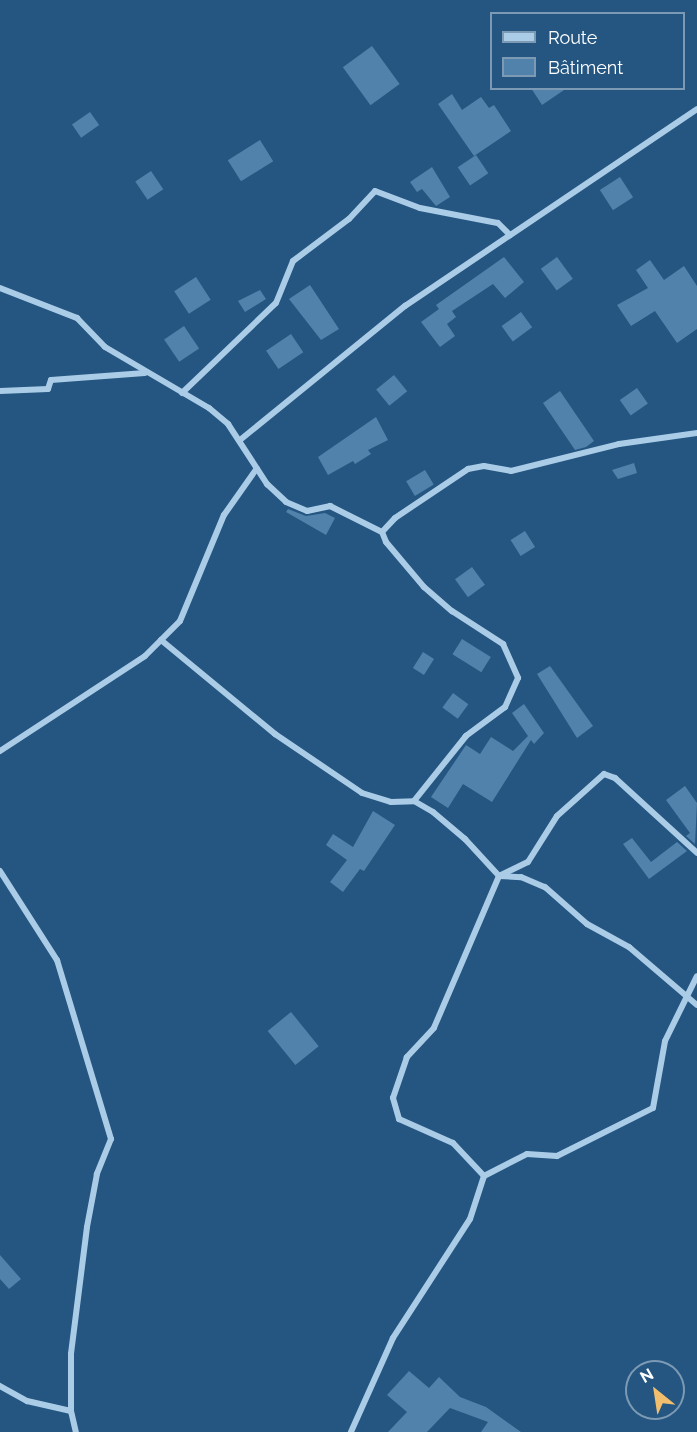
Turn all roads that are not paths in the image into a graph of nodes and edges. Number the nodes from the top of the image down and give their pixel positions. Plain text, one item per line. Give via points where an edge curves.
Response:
1 (697, 109) edge
2 (510, 235) junction
3 (0, 288) edge
4 (147, 373) junction
5 (0, 391) edge
6 (182, 393) junction
7 (697, 433) edge
8 (240, 440) junction
9 (257, 468) junction
10 (382, 532) junction
11 (161, 640) junction
12 (0, 751) edge
13 (414, 801) junction
14 (697, 854) edge
15 (0, 871) edge
16 (499, 876) junction
17 (697, 976) edge
18 (688, 998) junction
19 (697, 1005) edge
20 (484, 1176) junction
21 (0, 1386) edge
22 (71, 1411) junction
23 (76, 1432) edge
24 (351, 1432) edge

1 - 2 street
2 - 6 street via 498,223 420,208 375,191 349,219 293,261 276,303
2 - 8 street via 405,306
3 - 4 street via 77,318 105,347
4 - 5 street via 51,380 48,389
4 - 6 street
6 - 8 street via 228,424
7 - 10 street via 619,444 511,471 484,466 468,470 395,518
8 - 9 street
9 - 10 street via 286,502 306,511 330,506
9 - 11 street via 224,515 180,621
10 - 13 street via 424,587 452,611 503,644 518,678 505,707 466,736
11 - 12 street via 145,656
11 - 13 street via 275,734 362,793 391,802
13 - 16 street via 465,839
14 - 16 street via 615,777 604,774 557,816 528,862
15 - 22 street via 57,960 111,1138 97,1174 87,1227 71,1354
16 - 18 street via 520,877 545,887 587,924 628,947
16 - 20 street via 434,1028 407,1057 393,1098 399,1119 453,1143
17 - 18 street
18 - 19 street
18 - 20 street via 665,1041 653,1108 557,1156 527,1154
20 - 24 street via 470,1219 393,1338
21 - 22 street via 27,1401
22 - 23 street

